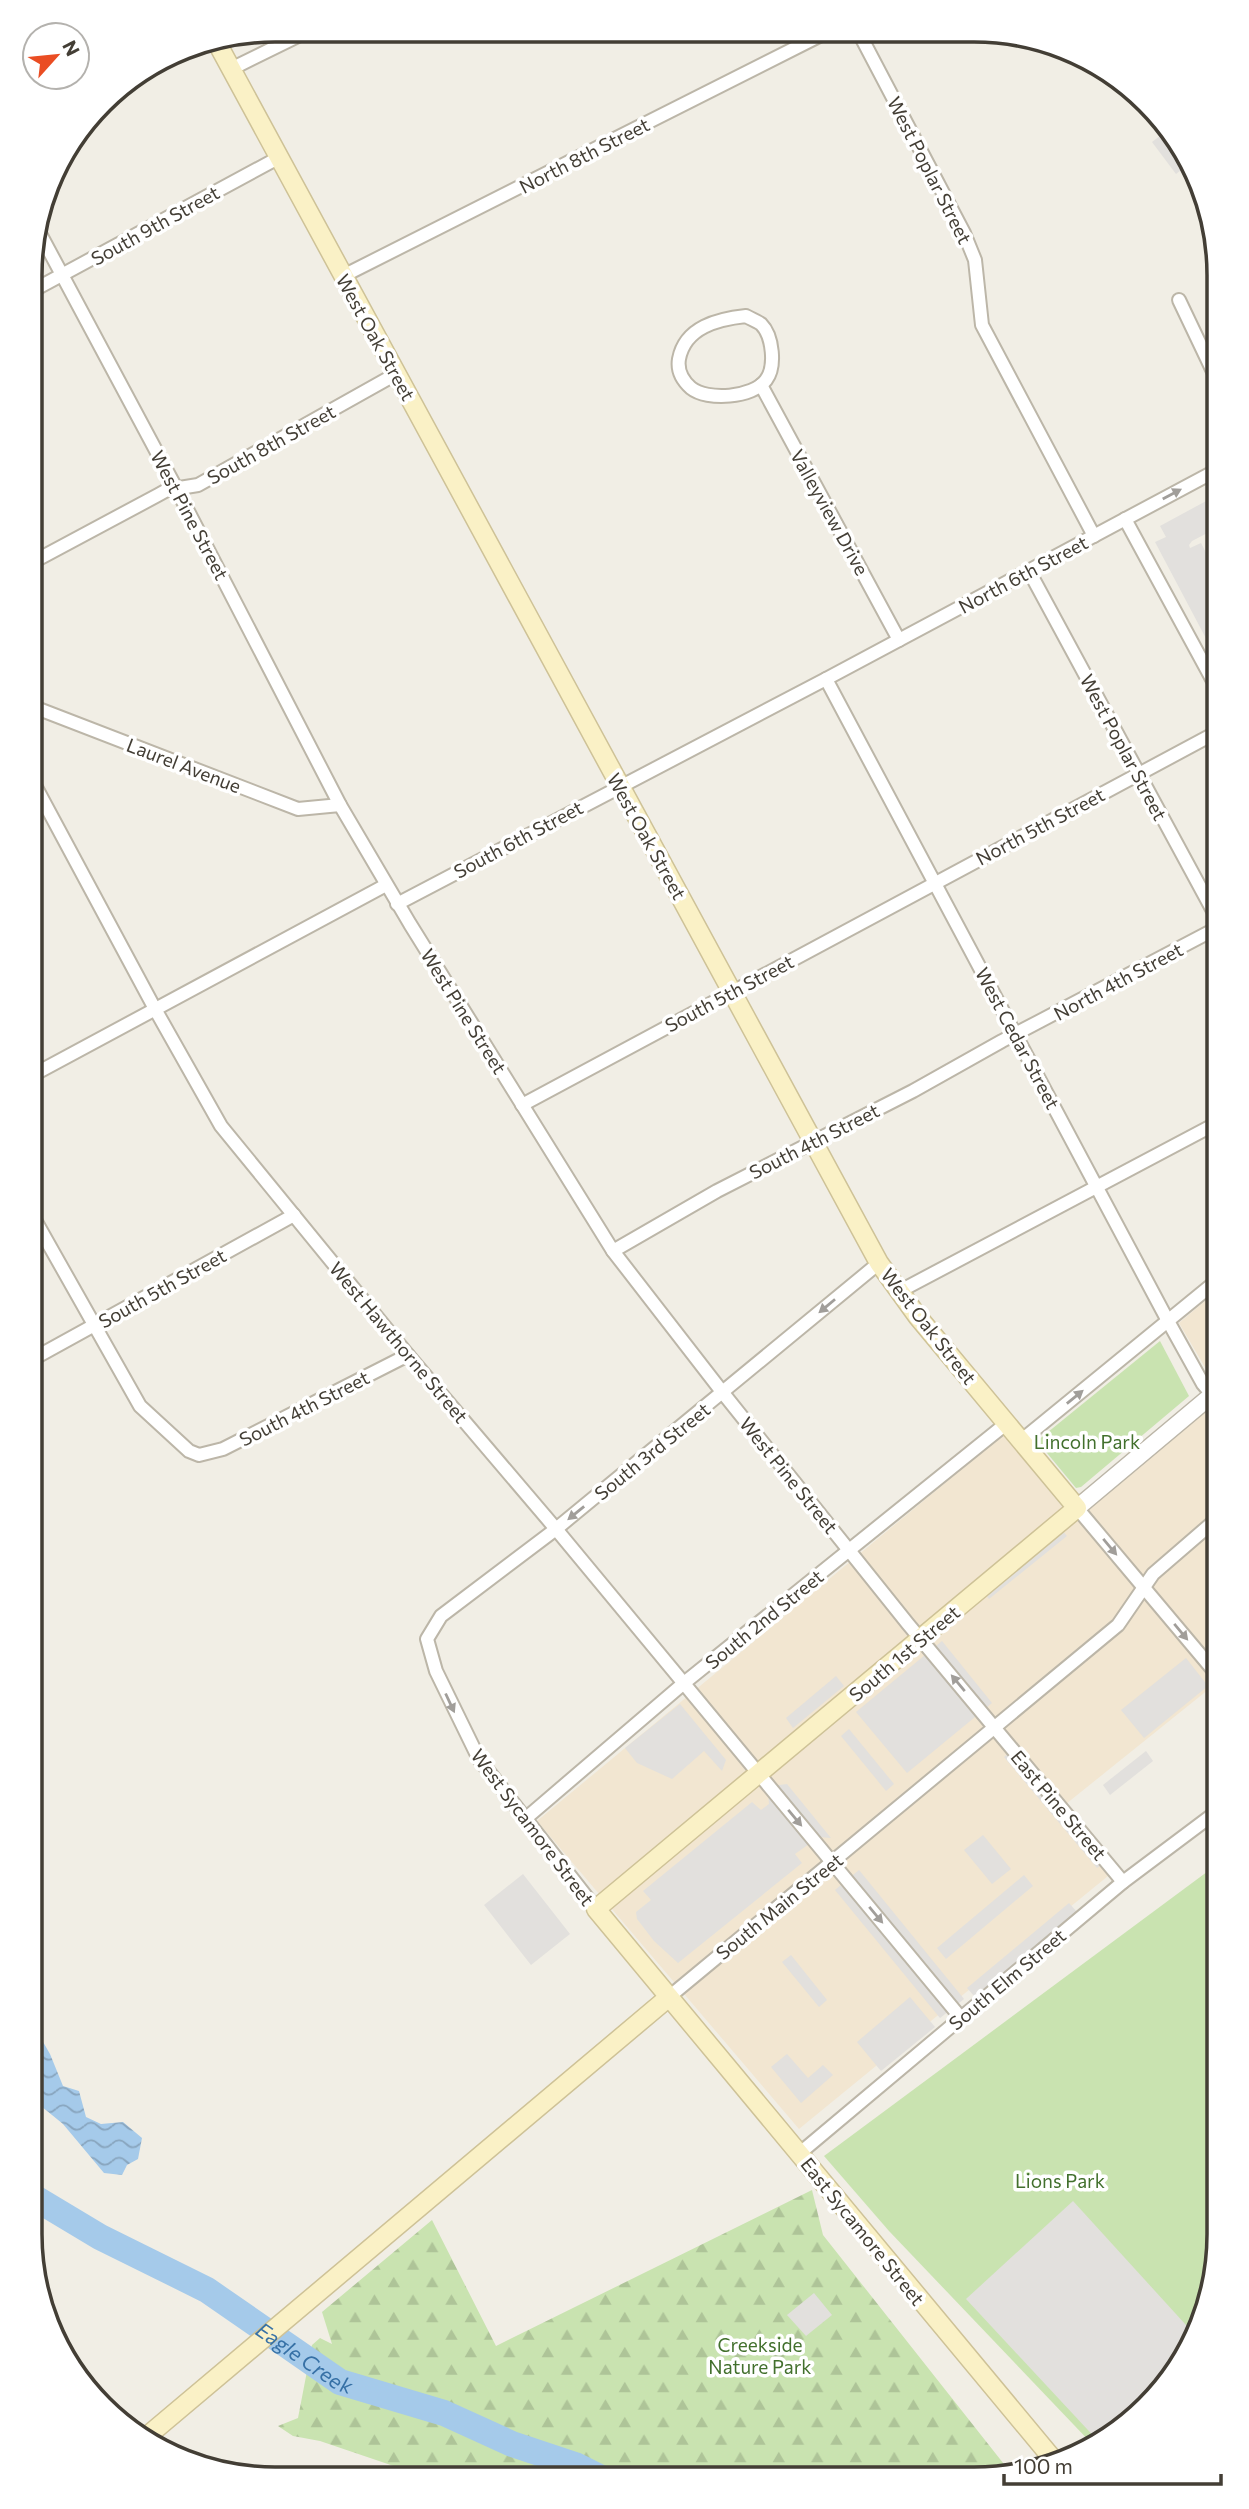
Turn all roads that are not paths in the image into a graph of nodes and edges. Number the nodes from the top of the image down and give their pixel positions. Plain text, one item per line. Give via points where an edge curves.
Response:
1 (286, 42) edge
2 (807, 42) edge
3 (864, 42) edge
4 (220, 49) edge
5 (231, 69) junction
6 (278, 158) junction
7 (45, 242) edge
8 (62, 276) junction
9 (343, 276) junction
10 (42, 287) edge
11 (1179, 300) dead end
12 (1207, 359) edge
13 (397, 374) junction
14 (761, 385) junction
15 (1207, 475) edge
16 (176, 488) junction
17 (1125, 519) junction
18 (1094, 536) junction
19 (42, 558) edge
20 (1029, 571) junction
21 (899, 640) junction
22 (1207, 670) edge
23 (826, 679) junction
24 (42, 710) edge
25 (1207, 737) edge
26 (1138, 774) junction
27 (619, 786) junction
28 (42, 798) edge
29 (340, 805) junction
30 (936, 882) junction
31 (386, 885) junction
32 (1207, 903) edge
33 (397, 904) junction
34 (1207, 931) edge
35 (733, 991) junction
36 (155, 1009) junction
37 (1017, 1034) junction
38 (42, 1070) edge
39 (522, 1105) junction
40 (1207, 1128) edge
41 (814, 1143) junction
42 (1097, 1186) junction
43 (294, 1215) junction
44 (42, 1233) edge
45 (613, 1251) junction
46 (880, 1263) junction
47 (1207, 1289) edge
48 (900, 1291) junction
49 (1168, 1321) junction
50 (94, 1326) junction
51 (42, 1354) edge
52 (408, 1355) junction
53 (1207, 1388) edge
54 (723, 1393) junction
55 (1207, 1403) edge
56 (1007, 1423) junction
57 (1022, 1440) junction
58 (1077, 1508) junction
59 (1207, 1527) edge
60 (556, 1529) junction
61 (850, 1550) junction
62 (1143, 1586) junction
63 (427, 1639) joint
64 (920, 1639) junction
65 (1207, 1663) edge
66 (684, 1683) junction
67 (995, 1727) junction
68 (759, 1774) junction
69 (524, 1819) junction
70 (1207, 1819) edge
71 (832, 1862) junction
72 (1123, 1882) junction
73 (596, 1909) junction
74 (669, 1997) junction
75 (961, 2018) junction
76 (800, 2153) junction
77 (152, 2432) edge
78 (1049, 2455) edge

1 - 5 street
2 - 9 street, North 8th Street
3 - 18 street, West Poplar Street via 964,233 975,260 982,325
4 - 5 main road, West Oak Street
5 - 6 main road, West Oak Street
6 - 8 street, South 9th Street
6 - 9 main road, West Oak Street
7 - 8 street, West Pine Street
8 - 10 street, South 9th Street
8 - 16 street, West Pine Street
9 - 13 main road, West Oak Street
11 - 12 street
13 - 16 street, South 8th Street via 198,485
13 - 27 main road, West Oak Street
14 - 14 street via 767,380 772,358 771,340 761,325 746,317 724,319 688,338 678,368 696,393 730,396
14 - 21 street, Valleyview Drive
17 -> 15 street, North 6th Street
16 - 19 street, South 8th Street
16 - 29 street, West Pine Street
17 - 18 street, North 6th Street
17 - 22 street
18 - 20 street, North 6th Street
20 - 21 street, North 6th Street
20 - 26 street, West Poplar Street
21 - 23 street, North 6th Street
23 - 27 street, South 6th Street
23 - 30 street, West Cedar Street
24 - 29 street, Laurel Avenue via 298,809
25 - 26 street, North 5th Street
26 - 30 street, North 5th Street
26 - 32 street, West Poplar Street
27 - 33 street, South 6th Street
27 - 35 main road, West Oak Street
28 - 36 street, West Hawthorne Street
29 - 31 street, West Pine Street
30 - 35 street, South 5th Street
30 - 37 street, West Cedar Street
31 - 33 street, West Pine Street
31 - 36 street
33 - 39 street, West Pine Street
34 - 37 street, North 4th Street
35 - 39 street, South 5th Street
35 - 41 main road, West Oak Street
36 - 38 street
36 - 43 street, West Hawthorne Street via 221,1126
37 - 41 street, South 4th Street
37 - 42 street, West Cedar Street
39 - 45 street, West Pine Street
40 - 42 street
41 - 45 street, South 4th Street via 717,1191
41 - 46 main road, West Oak Street
42 - 48 street
42 - 49 street, West Cedar Street
43 - 50 street, South 5th Street
43 - 52 street, West Hawthorne Street
44 - 50 street
45 - 54 street, West Pine Street
46 - 48 main road, West Oak Street
46 -> 54 street, South 3rd Street
47 - 49 street
48 - 56 main road, West Oak Street
49 - 53 street, West Cedar Street
57 -> 49 street
50 - 51 street, South 5th Street
50 - 52 street, South 4th Street via 140,1406 199,1455 223,1449
52 - 60 street, West Hawthorne Street
54 -> 60 street, South 3rd Street
54 - 61 street, West Pine Street
55 - 58 street, South 1st Street
56 - 57 main road, West Oak Street
56 - 61 street, South 2nd Street
57 - 58 main road, West Oak Street
58 -> 62 street, West Oak Street
58 - 64 main road, South 1st Street
59 - 62 street, South Main Street
60 - 63 street, South 3rd Street via 441,1616
60 - 66 street, West Hawthorne Street
61 - 64 street, West Pine Street
61 - 66 street, South 2nd Street
62 -> 65 street, West Oak Street
62 - 67 street, South Main Street via 1118,1625
63 -> 69 street, West Sycamore Street via 436,1671 479,1759
67 -> 64 street, West Pine Street
64 - 68 main road, South 1st Street
66 - 68 street, West Hawthorne Street
66 - 69 street, South 2nd Street
67 - 71 street, South Main Street
67 - 72 street, East Pine Street
68 -> 71 street, West Hawthorne Street
68 - 73 main road, South 1st Street
69 - 73 street, West Sycamore Street
70 - 72 street, South Elm Street
71 - 74 street, South Main Street
71 -> 75 street, West Hawthorne Street
72 - 75 street, South Elm Street
73 - 74 main road, West Sycamore Street
74 - 76 main road, East Sycamore Street
74 - 77 main road, South Main Street
75 - 76 street, South Elm Street
76 - 78 main road, East Sycamore Street

